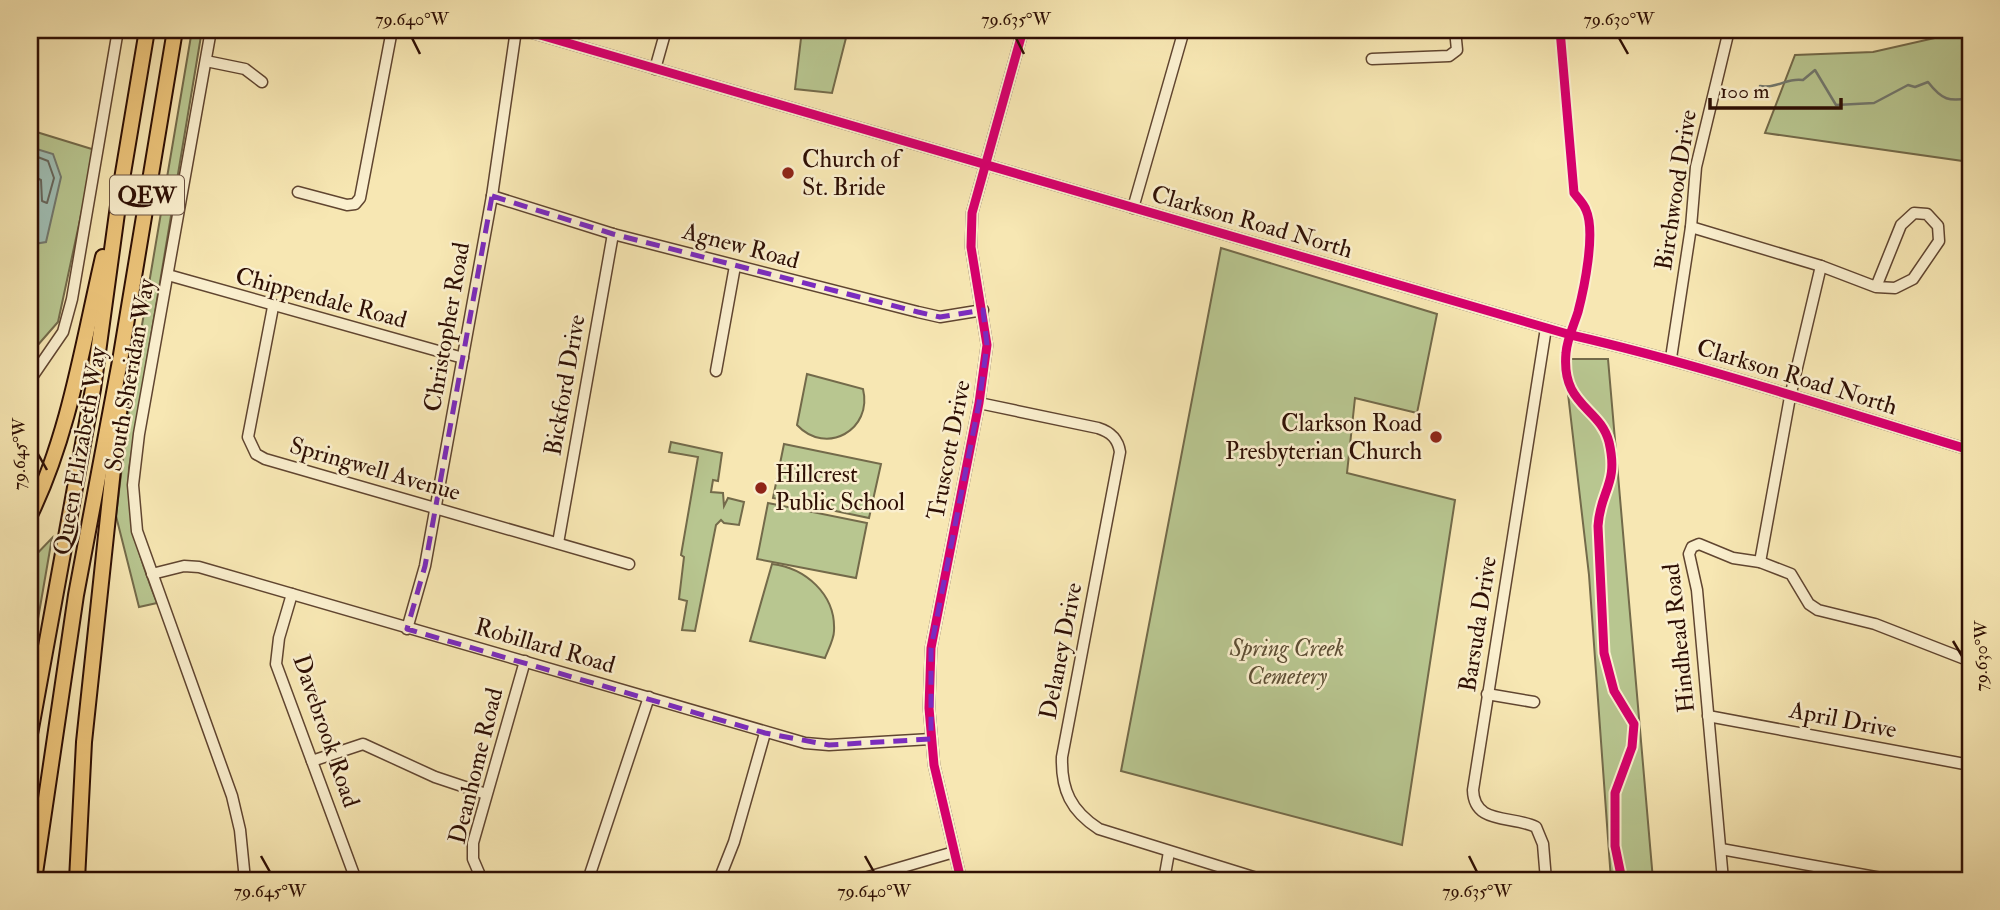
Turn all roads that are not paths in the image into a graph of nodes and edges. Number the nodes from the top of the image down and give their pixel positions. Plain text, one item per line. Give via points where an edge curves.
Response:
1 (118, 30) edge
2 (147, 30) edge
3 (175, 30) edge
4 (211, 30) edge
5 (392, 30) edge
6 (516, 30) edge
7 (523, 30) edge
8 (666, 30) edge
9 (1010, 30) edge
10 (1184, 30) edge
11 (1455, 30) edge
12 (1729, 30) edge
13 (1023, 32) edge
14 (1372, 58) dead end
15 (206, 61) junction
16 (655, 69) junction
17 (262, 82) dead end
18 (985, 164) junction
19 (120, 191) junction
20 (298, 192) dead end
21 (492, 196) junction
22 (1133, 208) junction
23 (1692, 227) junction
24 (612, 234) junction
25 (735, 266) junction
26 (1821, 266) junction
27 (168, 275) junction
28 (1876, 287) junction
29 (272, 307) junction
30 (983, 310) junction
31 (1546, 328) junction
32 (463, 358) junction
33 (1671, 358) junction
34 (120, 361) junction
35 (716, 372) dead end
36 (30, 380) edge
37 (1790, 397) junction
38 (979, 402) junction
39 (1970, 450) edge
40 (434, 508) junction
41 (30, 515) edge
42 (558, 543) junction
43 (1760, 562) junction
44 (629, 564) dead end
45 (152, 574) junction
46 (292, 594) junction
47 (407, 629) junction
48 (525, 661) junction
49 (1970, 661) edge
50 (1488, 694) junction
51 (649, 697) junction
52 (1534, 702) dead end
53 (1708, 716) junction
54 (765, 733) junction
55 (30, 734) edge
56 (931, 739) junction
57 (312, 761) junction
58 (1970, 765) edge
59 (486, 794) junction
60 (1721, 849) junction
61 (954, 852) junction
62 (1169, 852) junction
63 (34, 880) edge
64 (77, 880) edge
65 (245, 880) edge
66 (356, 880) edge
67 (482, 880) edge
68 (588, 880) edge
69 (719, 880) edge
70 (858, 880) edge
71 (961, 880) edge
72 (1164, 880) edge
73 (1263, 880) edge
74 (1546, 880) edge
75 (1723, 880) edge
76 (1892, 880) edge

1 - 36 street via 72,299 63,332
2 - 19 highway, Queen Elizabeth Way / QEW
3 - 34 highway, Queen Elizabeth Way / QEW
4 - 15 street, South Sheridan Way
5 - 20 street via 360,198 347,205
6 - 21 street, Christopher Road
7 - 16 street, Clarkson Road North
8 - 16 street
9 - 13 street
10 - 22 street
11 - 14 street via 1457,50 1449,56
12 - 23 street, Birchwood Drive via 1696,167
13 - 18 street, Truscott Drive
15 - 17 street via 245,69
15 - 27 street, South Sheridan Way
16 - 18 street, Clarkson Road North
18 - 22 street, Clarkson Road North
18 - 30 street, Truscott Drive via 969,230
19 - 41 highway via 66,411 46,481
19 - 55 highway, Queen Elizabeth Way / QEW via 93,389
21 - 24 street, Agnew Road
21 - 32 street, Christopher Road
22 - 31 street, Clarkson Road North
23 - 26 street
23 - 33 street, Birchwood Drive
24 - 25 street, Agnew Road
24 - 42 street, Bickford Drive
25 - 30 street, Agnew Road via 940,317
25 - 35 street
26 - 28 street
26 - 37 street
27 - 29 street, Chippendale Road
27 - 45 street, South Sheridan Way via 132,485 137,531
28 - 28 street via 1895,288 1913,279 1939,241 1938,226 1927,214 1914,213 1901,225
29 - 32 street, Chippendale Road
29 - 40 street, Springwell Avenue via 248,437 256,454
30 - 38 street, Truscott Drive via 987,345
31 - 33 street, Clarkson Road North
31 - 50 street, Barsuda Drive
32 - 40 street, Christopher Road
33 - 37 street, Clarkson Road North
34 - 63 highway, Queen Elizabeth Way / QEW via 76,595
34 - 64 highway via 123,383 84,742
37 - 39 street, Clarkson Road North
37 - 43 street
38 - 56 street, Truscott Drive via 931,648
38 - 62 street, Delaney Drive via 1109,431 1118,444 1062,773 1066,795 1085,820
40 - 42 street, Springwell Avenue
40 - 47 street, Christopher Road via 425,566
42 - 44 street, Springwell Avenue
43 - 49 street via 1791,574 1818,610 1875,624
43 - 53 street, Hindhead Road via 1733,558 1699,544 1689,554 1697,590
45 - 46 street, Robillard Road via 199,567
45 - 65 street, South Sheridan Way via 232,796
46 - 47 street, Robillard Road
46 - 57 street, Davebrook Road via 276,664
47 - 48 street, Robillard Road
48 - 51 street, Robillard Road
48 - 59 street, Deanhome Road
50 - 52 street
50 - 74 street, Barsuda Drive via 1473,798 1484,815 1536,827 1543,844
51 - 54 street, Robillard Road
51 - 68 street
53 - 58 street, April Drive
53 - 60 street, Hindhead Road
54 - 56 street, Robillard Road via 829,745
54 - 69 street
56 - 61 street, Truscott Drive
57 - 59 street via 363,744 435,778
57 - 66 street, Davebrook Road
59 - 67 street, Deanhome Road via 472,851
60 - 75 street, Hindhead Road
60 - 76 street
61 - 70 street
61 - 71 street, Truscott Drive
62 - 72 street
62 - 73 street, Delaney Drive

